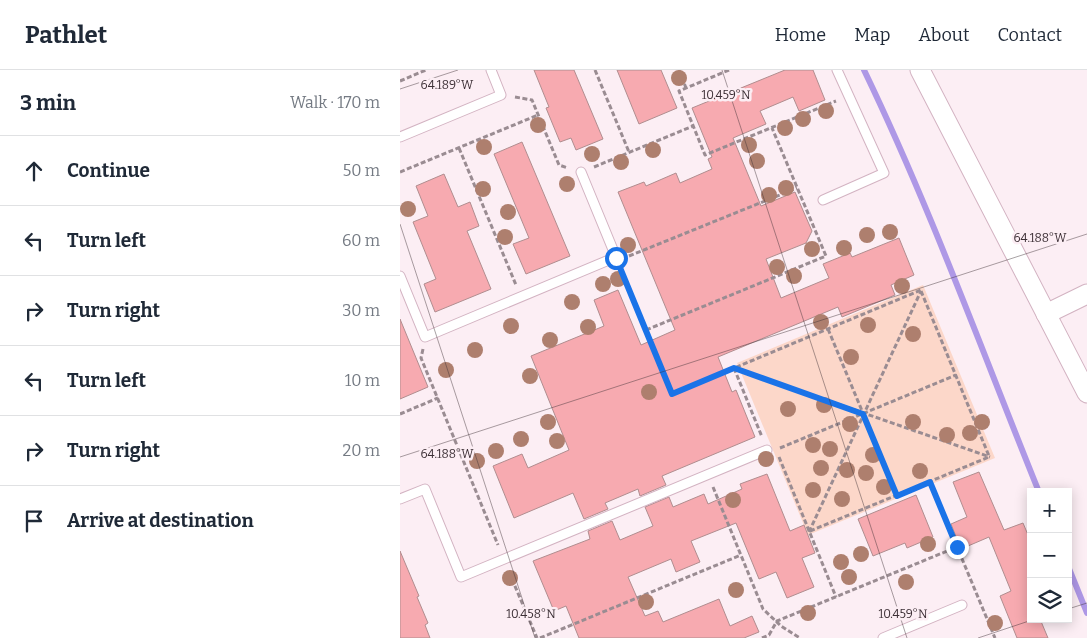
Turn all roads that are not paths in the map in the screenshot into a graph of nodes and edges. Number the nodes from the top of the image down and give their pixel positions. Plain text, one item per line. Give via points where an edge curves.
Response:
1 (491, 70) edge
2 (837, 70) edge
3 (920, 70) edge
4 (400, 137) edge
5 (580, 172) road end
6 (823, 200) dead end
7 (400, 276) edge
8 (1087, 294) edge
9 (1046, 314) junction
10 (1087, 393) edge
11 (767, 450) road end
12 (400, 499) edge
13 (962, 605) dead end
14 (883, 638) edge

1 - 4 lane via 501,95
2 - 6 lane via 884,173
3 - 9 street
5 - 7 lane via 616,258 425,337
8 - 9 street
9 - 10 street
11 - 12 lane via 461,577 425,489
13 - 14 lane

